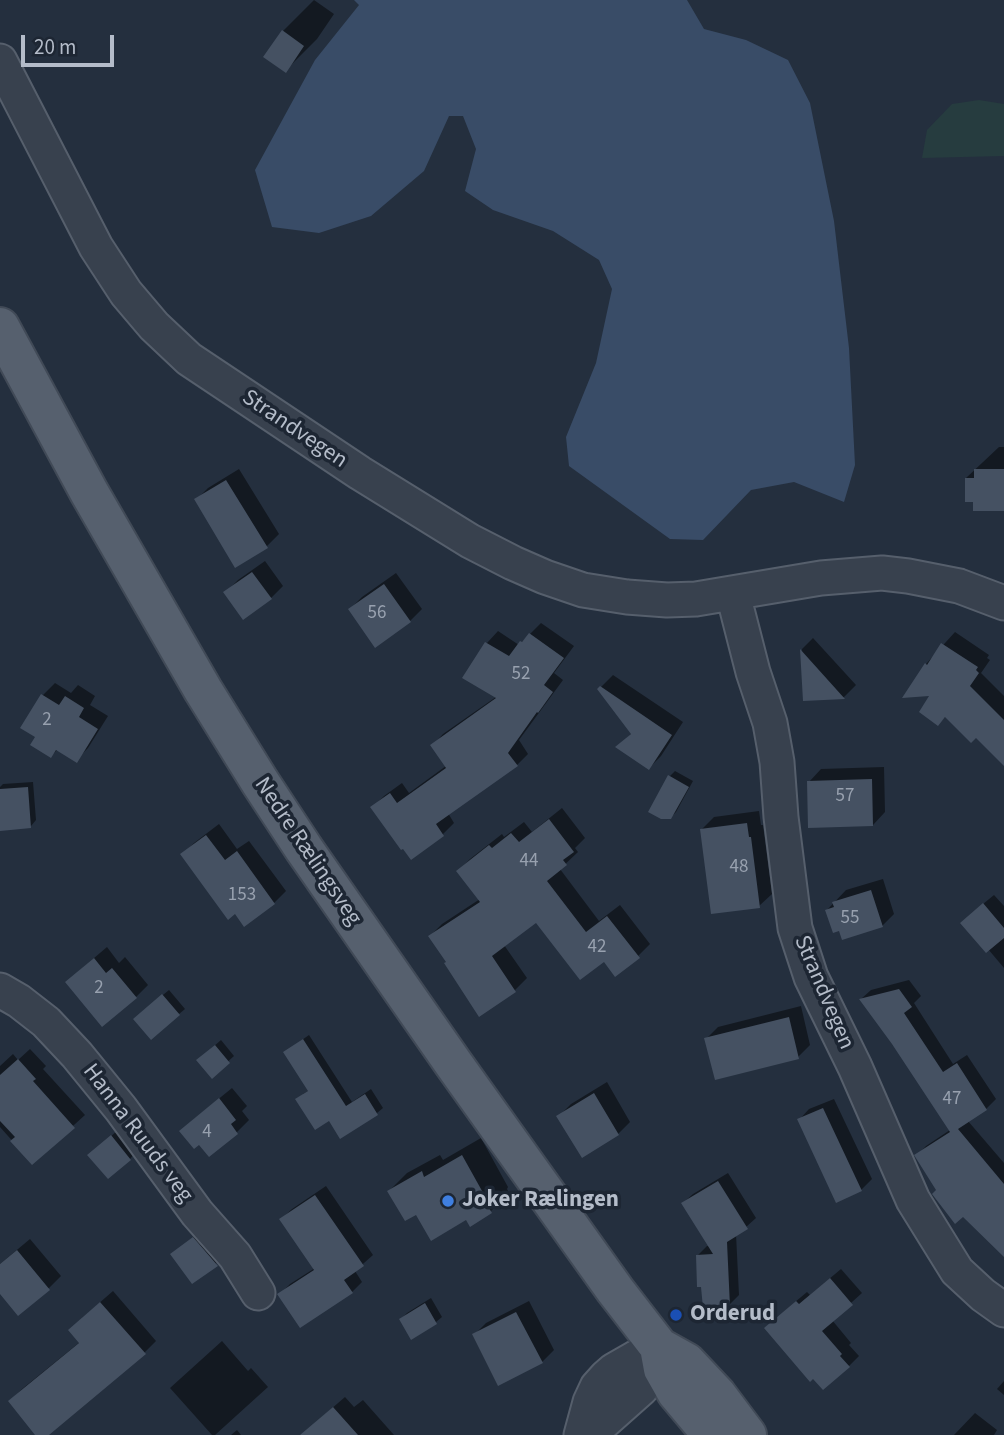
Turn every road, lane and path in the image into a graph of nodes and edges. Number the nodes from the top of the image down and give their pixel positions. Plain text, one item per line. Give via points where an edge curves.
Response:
1 (0, 61) edge
2 (0, 327) edge
3 (733, 594) junction
4 (1004, 603) edge
5 (0, 990) edge
6 (258, 1293) dead end
7 (1004, 1310) edge
8 (659, 1348) junction
9 (581, 1435) edge
10 (589, 1435) edge
11 (712, 1435) edge
12 (747, 1435) edge

1 - 3 street, Strandvegen via 110,271 140,311 189,359 419,510 545,577 583,590 627,597 667,600
2 - 8 main road, Nedre Rælingsveg via 116,540 260,782 352,920
3 - 4 street, Strandvegen via 821,578 883,573 959,586
3 - 7 street, Strandvegen via 770,723 795,928 811,977 913,1200 957,1271
5 - 6 street, Hanna Ruuds veg via 46,1022 77,1055
8 - 9 street via 614,1370 597,1387
8 - 10 street via 641,1389
8 - 11 main road, Nedre Rælingsveg via 663,1369 676,1392
8 - 12 main road, Nedre Rælingsveg via 686,1362

